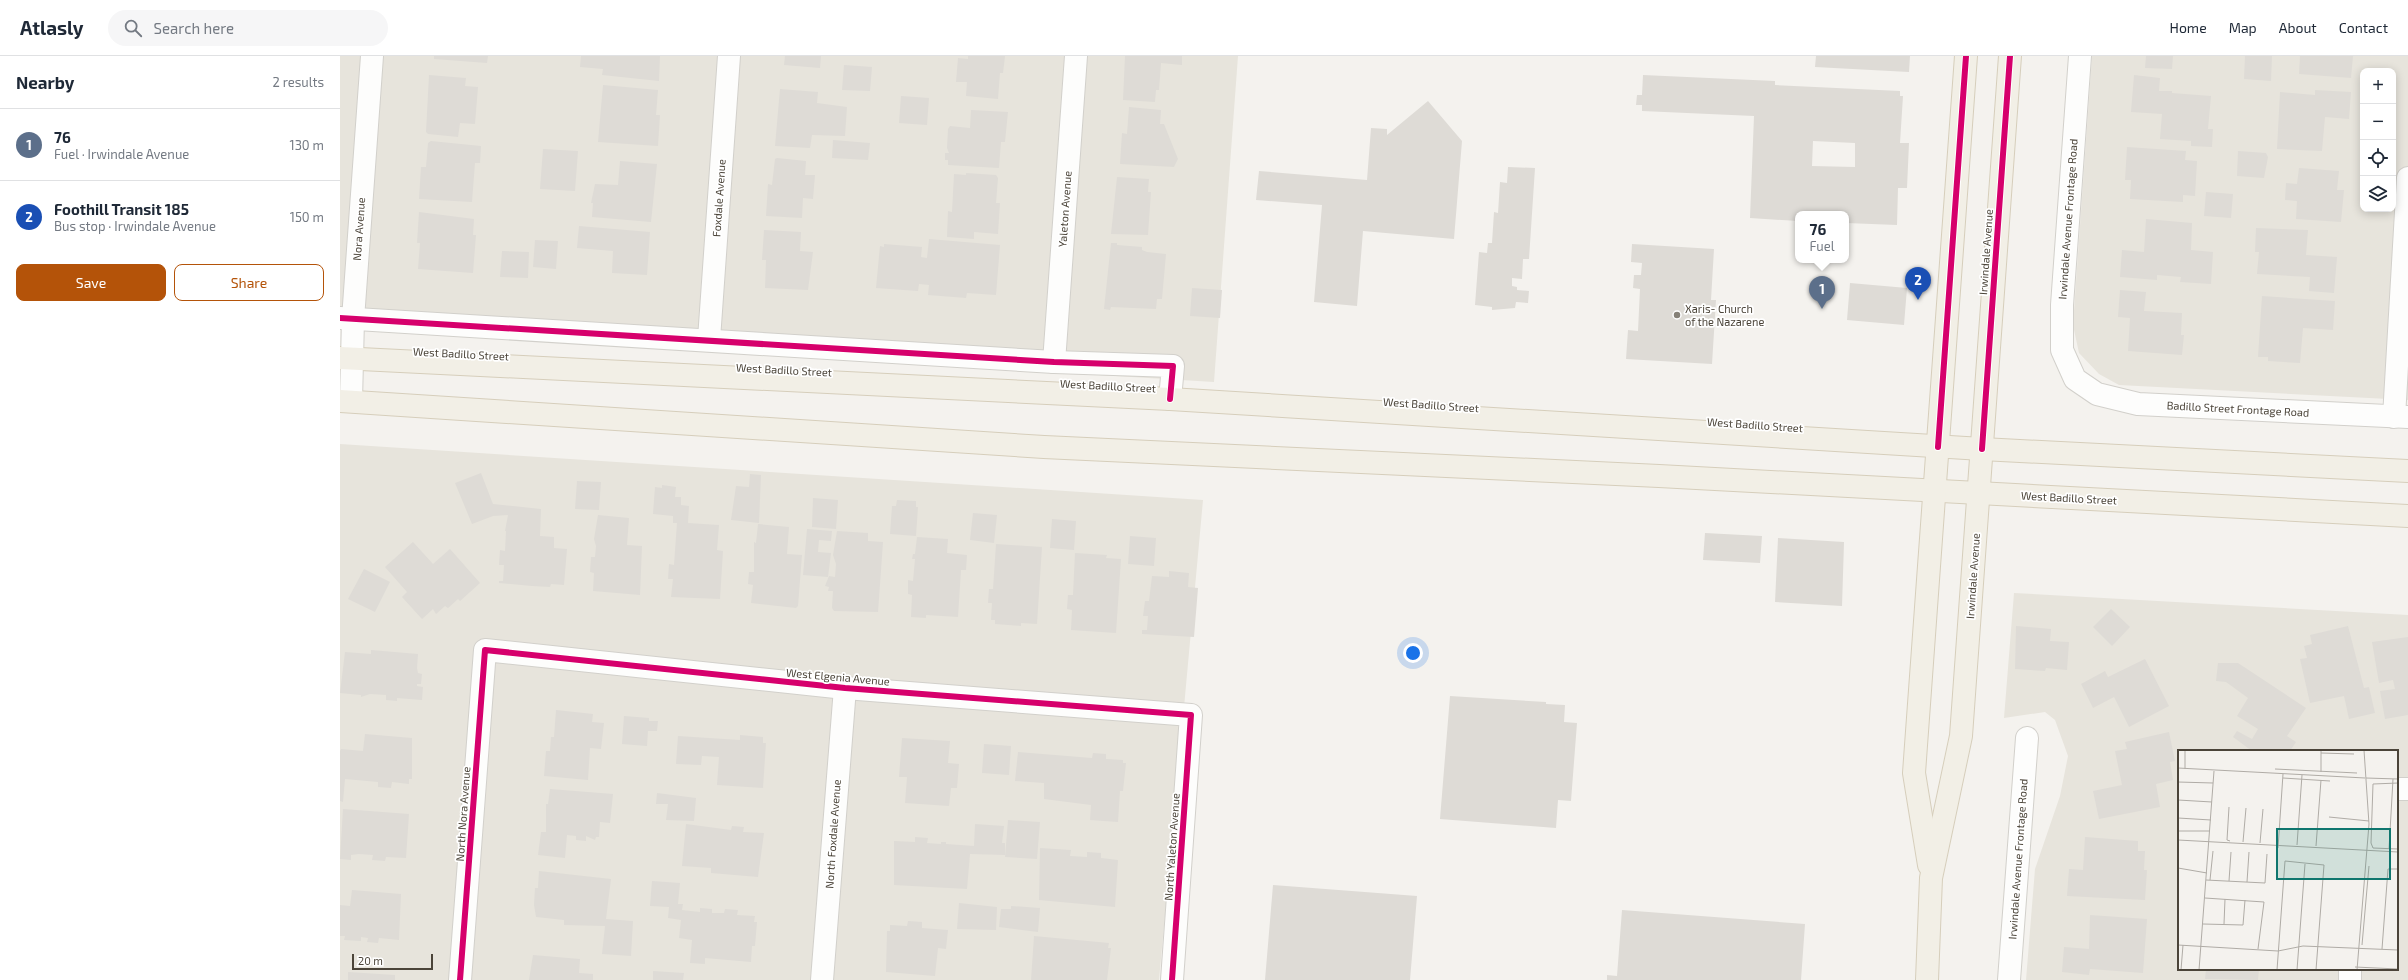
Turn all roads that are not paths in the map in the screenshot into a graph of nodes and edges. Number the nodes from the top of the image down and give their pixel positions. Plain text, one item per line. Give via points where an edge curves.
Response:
1 (372, 56) edge
2 (729, 56) edge
3 (1076, 56) edge
4 (1966, 56) edge
5 (2010, 56) edge
6 (2080, 56) edge
7 (2408, 178) edge
8 (346, 319) edge
9 (709, 339) junction
10 (346, 358) edge
11 (1054, 362) junction
12 (2075, 378) joint
13 (1170, 399) junction
14 (346, 401) edge
15 (2401, 417) edge
16 (1938, 446) junction
17 (1982, 449) junction
18 (2408, 471) edge
19 (1935, 491) junction
20 (1978, 494) junction
21 (2408, 516) edge
22 (485, 650) joint
23 (845, 688) junction
24 (1191, 715) joint
25 (2027, 738) dead end
26 (2398, 788) edge
27 (2408, 789) edge
28 (1931, 878) junction
29 (460, 980) edge
30 (822, 980) edge
31 (1172, 980) edge
32 (1927, 980) edge
33 (2009, 980) edge

1 - 8 street, Nora Avenue
2 - 9 street, Foxdale Avenue
3 - 11 street, Yaleton Avenue
4 - 16 main road, Irwindale Avenue
5 - 17 main road, Irwindale Avenue
6 - 12 street, Irwindale Avenue Frontage Road via 2062,305 2062,350
7 - 15 street
8 - 9 street
8 - 10 street, Nora Avenue
9 - 11 street
10 - 13 main road, West Badillo Street
10 - 14 street, Nora Avenue
11 - 13 street via 1173,366
12 - 15 street, Badillo Street Frontage Road via 2097,394 2138,404
13 - 16 main road, West Badillo Street
14 - 19 main road, West Badillo Street via 1044,446
16 - 17 main road, West Badillo Street
16 - 19 main road, Irwindale Avenue
17 - 18 main road, West Badillo Street
17 - 20 main road, Irwindale Avenue
19 - 20 main road, West Badillo Street
19 - 28 main road, Irwindale Avenue via 1914,773
20 - 21 main road, West Badillo Street
20 - 28 main road, Irwindale Avenue via 1961,736
22 - 23 street, West Elgenia Avenue
22 - 29 street, North Nora Avenue
23 - 24 street, West Elgenia Avenue
23 - 30 street, North Foxdale Avenue
24 - 31 street, North Yaleton Avenue
25 - 33 street, Irwindale Avenue Frontage Road
26 - 27 street
28 - 32 main road, Irwindale Avenue

